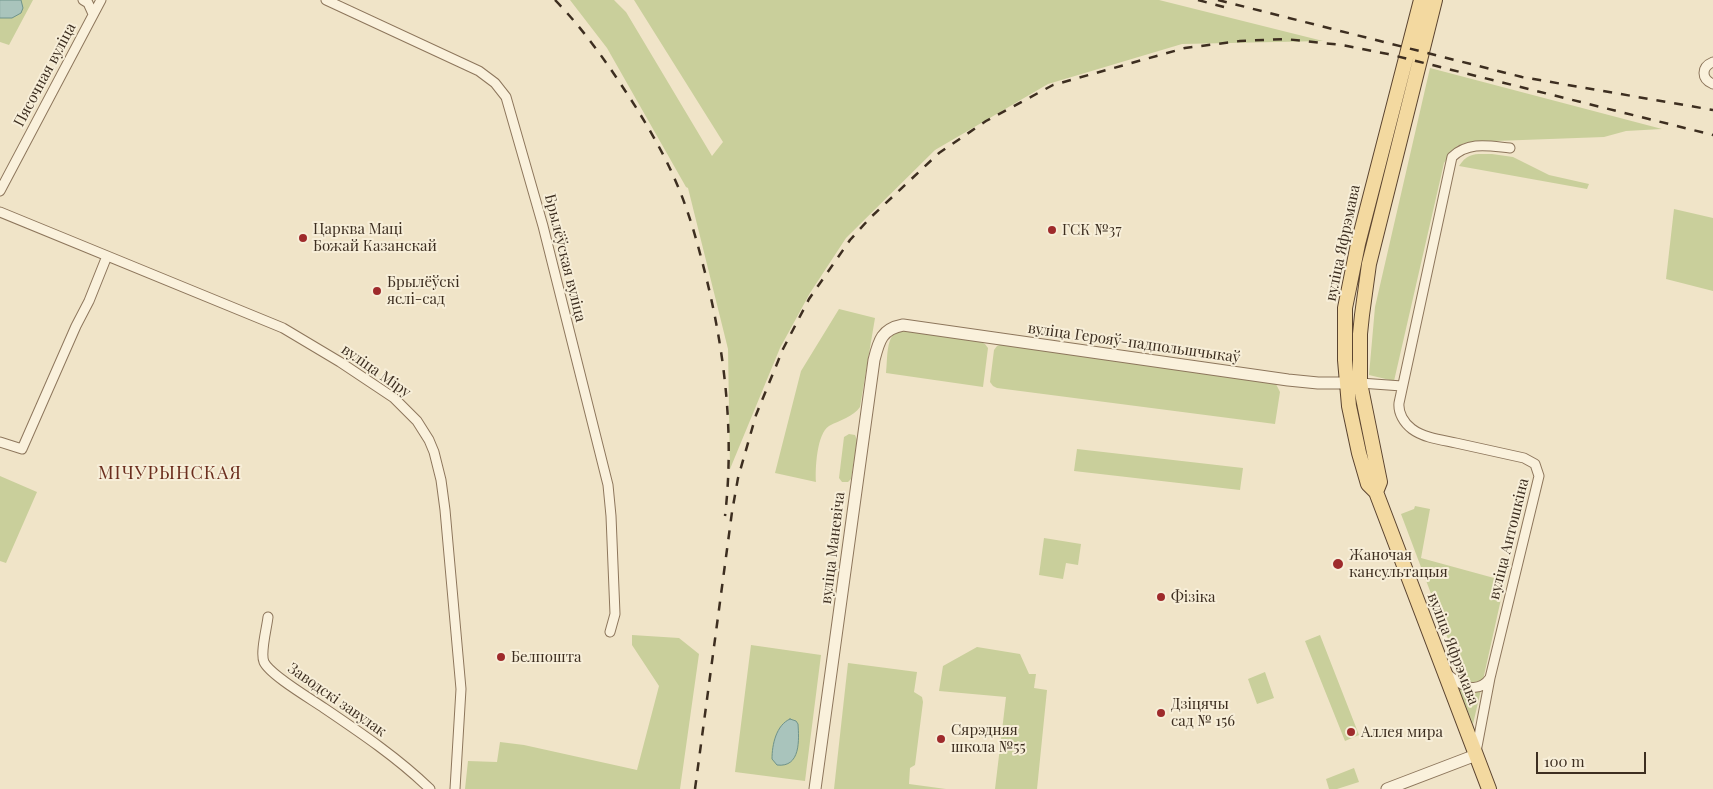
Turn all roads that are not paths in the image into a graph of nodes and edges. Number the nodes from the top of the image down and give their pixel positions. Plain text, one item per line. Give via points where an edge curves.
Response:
1 (83, 0) edge
2 (101, 0) edge
3 (326, 0) edge
4 (1427, 2) edge
5 (93, 14) junction
6 (1712, 61) edge
7 (1713, 84) edge
8 (1510, 148) dead end
9 (0, 191) edge
10 (0, 212) edge
11 (107, 256) junction
12 (903, 325) joint
13 (1354, 383) junction
14 (1402, 386) junction
15 (0, 442) edge
16 (268, 617) dead end
17 (610, 632) dead end
18 (1443, 670) junction
19 (1490, 678) junction
20 (1476, 755) junction
21 (430, 789) edge
22 (456, 789) edge
23 (815, 789) edge
24 (1387, 789) edge
25 (1489, 789) edge

1 - 5 street
2 - 5 street, Пясочная вуліца
3 - 17 street, Брылёўская вуліца via 479,70 496,83 506,97 545,235 608,485 615,614
4 - 13 main road, вуліца Яфрэмава via 1368,203 1348,287 1344,335
5 - 9 street, Пясочная вуліца
6 - 7 street via 1706,65 1704,76
8 - 14 street, вуліца Антошкіна via 1472,146 1452,158
10 - 11 street, вуліца Міру
11 - 15 street via 22,449
11 - 22 street, вуліца Міру via 283,328 394,398 409,411 425,433 441,480 459,659 461,689
12 - 13 street, вуліца Герояў-падпольшчыкаў via 1288,380
12 - 23 street, вуліца Маневіча via 893,326 881,337 874,360
13 - 14 street
13 - 18 main road, вуліца Яфрэмава via 1349,406 1368,484 1376,492
14 - 19 street, вуліца Антошкіна via 1398,410 1413,430 1428,437 1524,458 1538,468 1536,495
16 - 21 street, Заводскі завулак via 263,656 265,664 382,749
18 - 19 street via 1470,688 1482,686
18 - 20 main road, вуліца Яфрэмава
19 - 20 street, вуліца Антошкіна
20 - 24 street
20 - 25 main road, вуліца Яфрэмава

